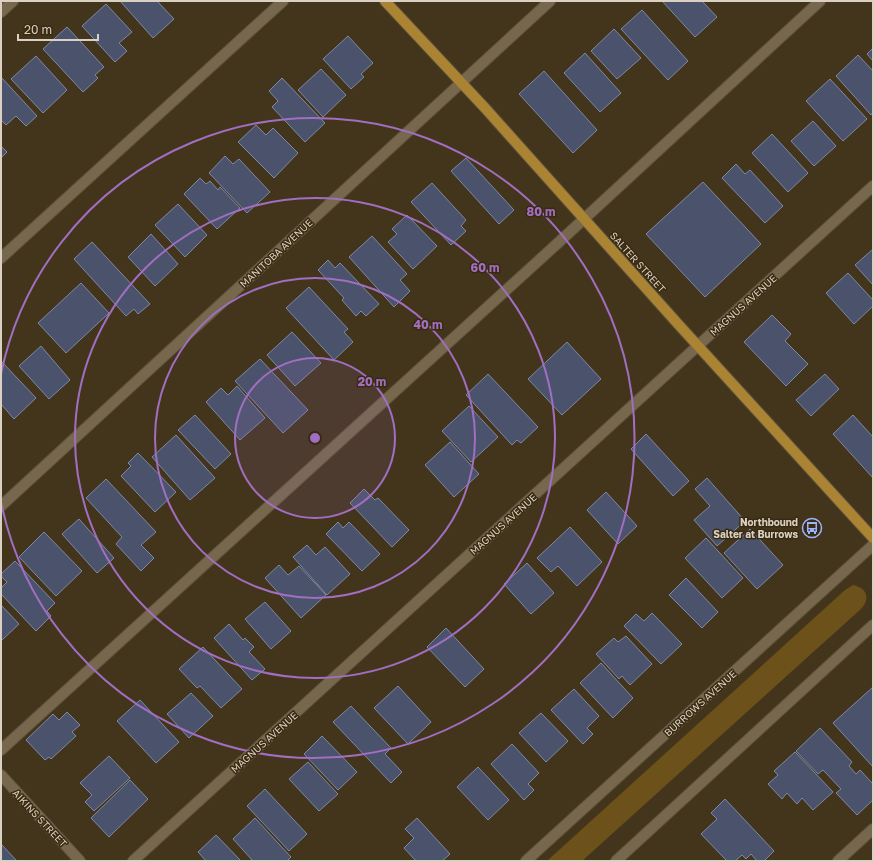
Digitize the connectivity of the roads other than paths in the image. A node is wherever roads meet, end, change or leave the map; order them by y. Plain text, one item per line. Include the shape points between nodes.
1 (13, 1) edge
2 (283, 1) edge
3 (385, 1) edge
4 (550, 1) edge
5 (820, 1) edge
6 (1, 12) edge
7 (462, 82) junction
8 (873, 186) edge
9 (583, 219) junction
10 (1, 258) edge
11 (698, 346) junction
12 (1, 506) edge
13 (873, 538) edge
14 (873, 545) edge
15 (873, 626) edge
16 (1, 750) edge
17 (1, 775) edge
18 (873, 829) edge
19 (80, 861) edge
20 (133, 861) edge
21 (526, 861) edge
22 (616, 861) edge
23 (838, 861) edge

1 - 6 street
2 - 10 street
3 - 7 main road, SALTER STREET
4 - 7 street, MANITOBA AVENUE
5 - 9 street
7 - 9 main road, SALTER STREET
7 - 12 street, MANITOBA AVENUE
8 - 11 street, MAGNUS AVENUE
9 - 11 main road, SALTER STREET
9 - 16 street
11 - 13 main road, SALTER STREET
11 - 20 street, MAGNUS AVENUE
14 - 21 street, BURROWS AVENUE
15 - 22 street
17 - 19 street, AIKINS STREET
18 - 23 street

